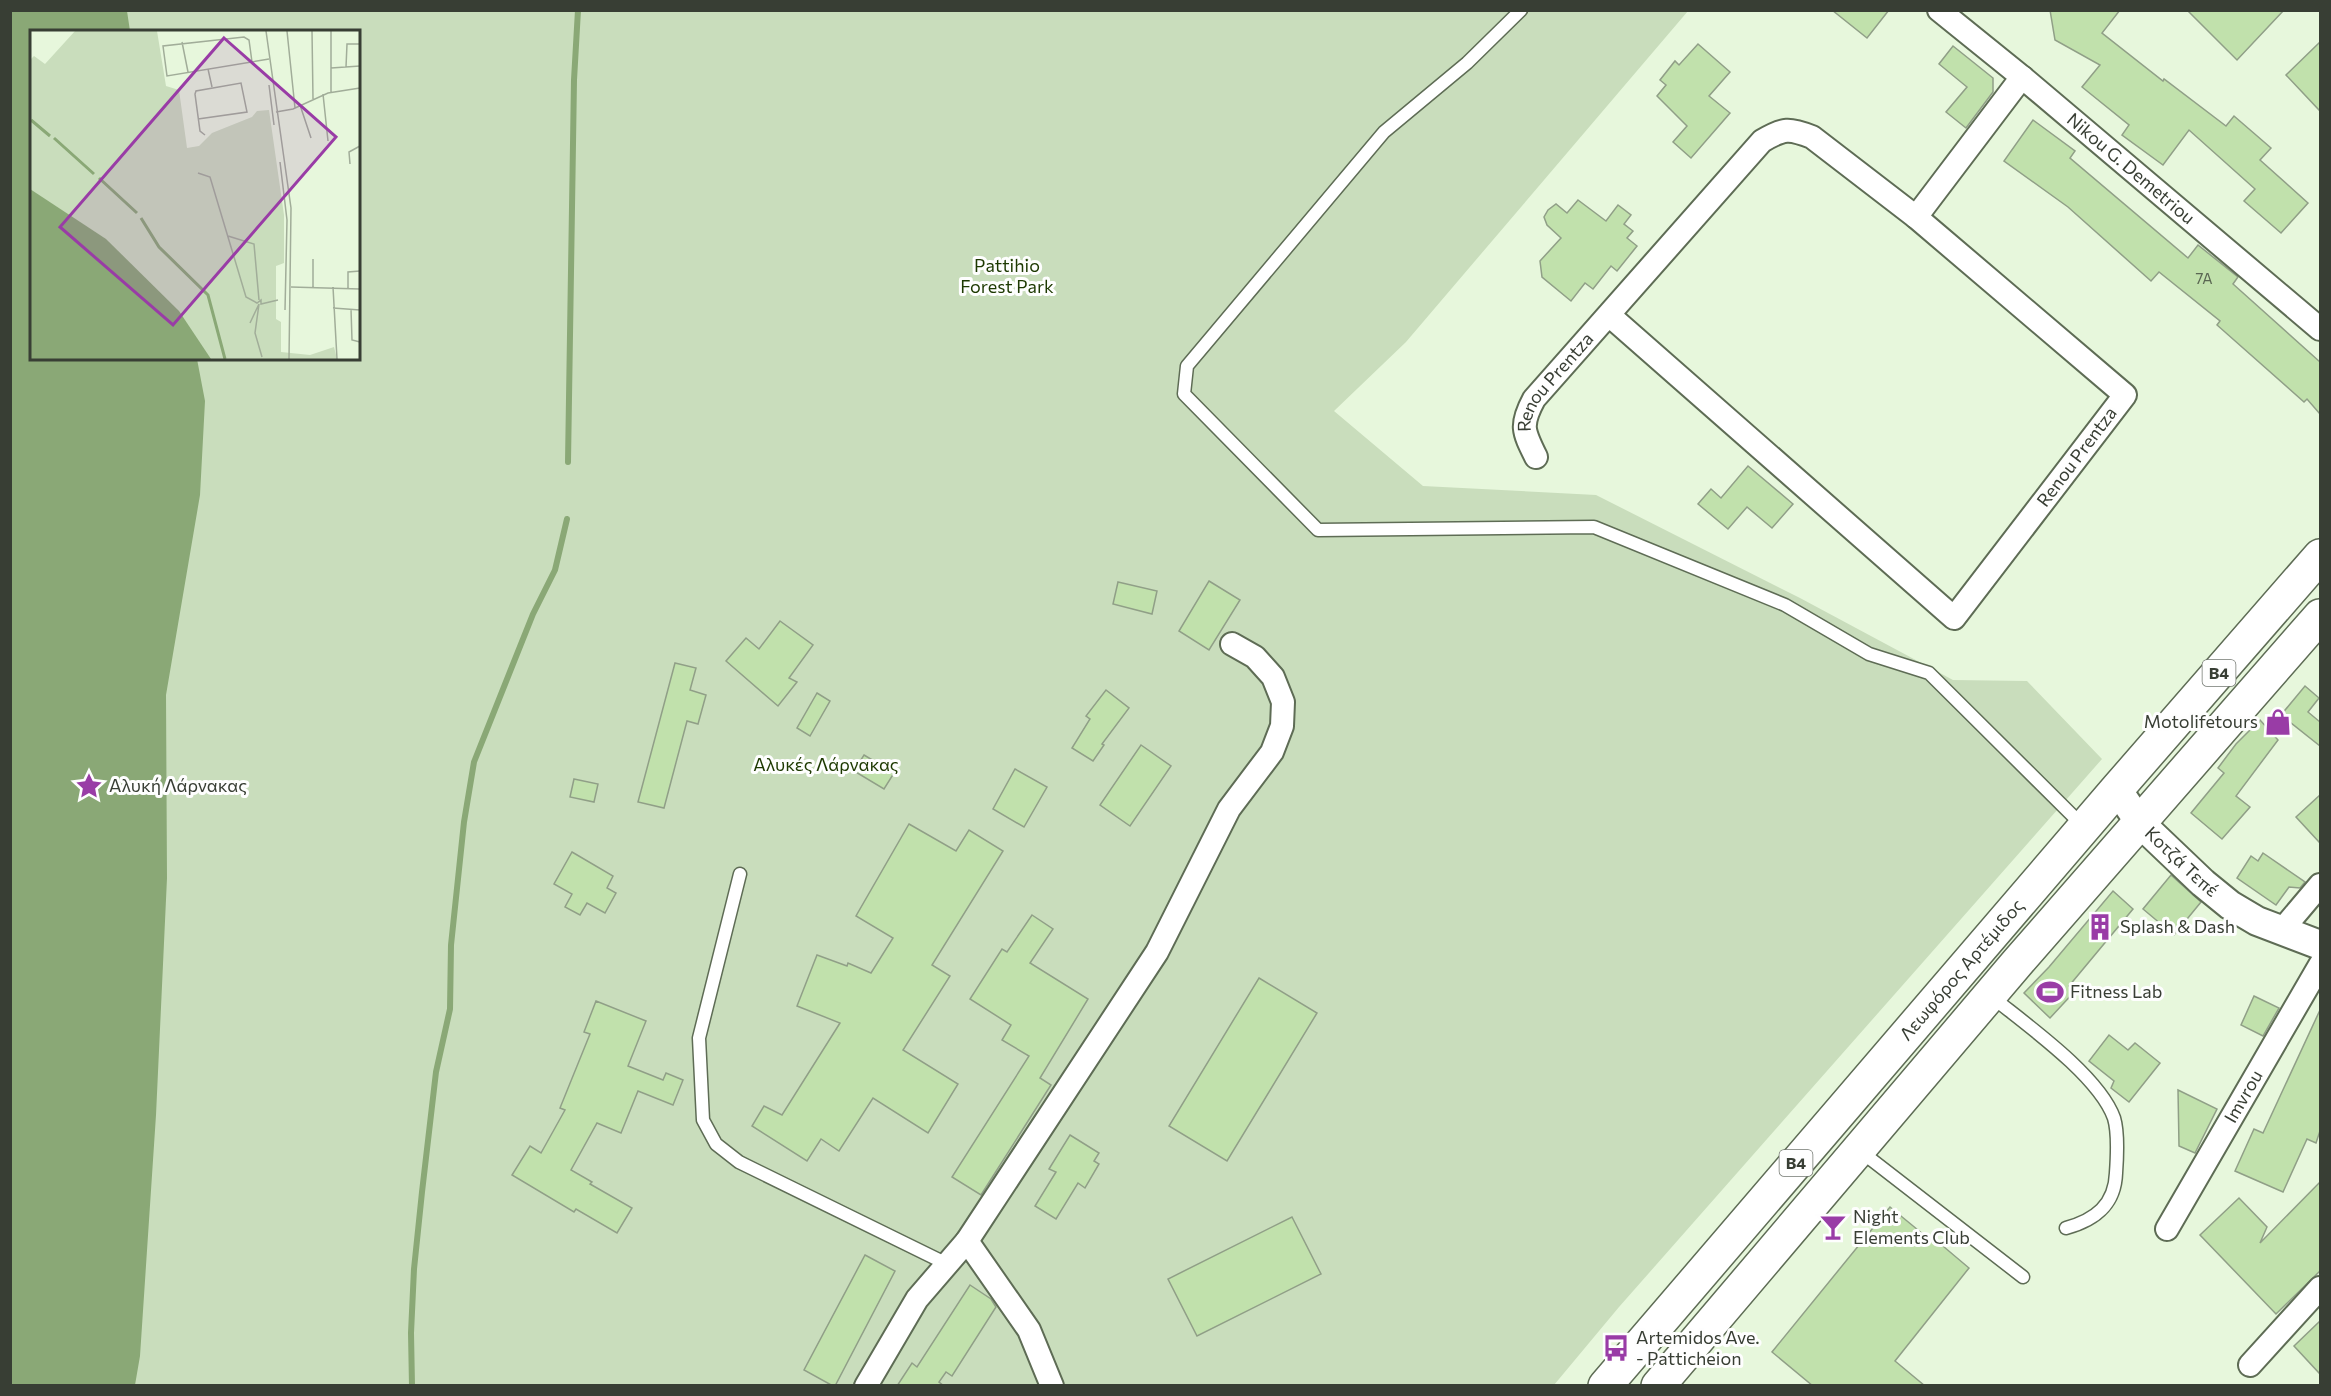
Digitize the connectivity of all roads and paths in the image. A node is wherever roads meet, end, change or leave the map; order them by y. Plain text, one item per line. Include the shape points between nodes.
1 (1521, 10) edge
2 (1939, 10) edge
3 (2022, 77) junction
4 (1916, 217) junction
5 (1609, 315) junction
6 (2320, 329) edge
7 (1536, 457) dead end
8 (2320, 556) edge
9 (2320, 615) edge
10 (1232, 644) dead end
11 (2117, 789) junction
12 (2140, 824) junction
13 (2084, 828) junction
14 (740, 874) dead end
15 (2320, 885) edge
16 (2282, 930) junction
17 (2320, 945) edge
18 (2320, 965) edge
19 (1990, 995) junction
20 (1858, 1150) junction
21 (2066, 1228) dead end
22 (2167, 1229) dead end
23 (966, 1241) junction
24 (947, 1264) junction
25 (2023, 1276) dead end
26 (2320, 1288) edge
27 (2250, 1365) dead end
28 (866, 1386) edge
29 (1052, 1386) edge
30 (1605, 1386) edge
31 (1658, 1386) edge

1 - 13 lane via 1467,63 1384,132 1187,366 1185,394 1318,530 1594,527 1785,605 1869,654 1929,673
2 - 3 street, Nikou G. Demetriou
3 - 4 street
3 - 6 street, Nikou G. Demetriou
4 - 5 street, Renou Prentza via 1812,137 1792,130 1777,132 1762,141
4 - 5 street, Renou Prentza via 2125,395 1954,618
5 - 7 street, Renou Prentza via 1534,399 1524,416 1525,435
8 - 11 main road, Λεωφόρος Αρτέμιδος / B4
9 - 12 main road, Λεωφόρος Αρτέμιδος / B4
10 - 23 street via 1255,657 1274,677 1283,702 1282,726 1272,752 1229,809 1157,952
11 - 12 street, Κοτζά Τεπέ
11 - 13 main road, Λεωφόρος Αρτέμιδος / B4
12 - 16 street, Κοτζά Τεπέ via 2230,905
12 - 19 main road, Λεωφόρος Αρτέμιδος / B4
13 - 30 main road, Λεωφόρος Αρτέμιδος / B4
14 - 24 lane via 699,1038 703,1120 707,1128 716,1144 739,1162
15 - 16 street
16 - 17 street, Κοτζά Τεπέ
18 - 22 street, Imvrou
19 - 20 main road, Λεωφόρος Αρτέμιδος / B4
19 - 21 lane via 2092,1082 2114,1119 2115,1190 2103,1209
20 - 25 lane
20 - 31 main road, Λεωφόρος Αρτέμιδος / B4
23 - 24 street
23 - 29 street via 1029,1330
24 - 28 street via 918,1299
26 - 27 street

